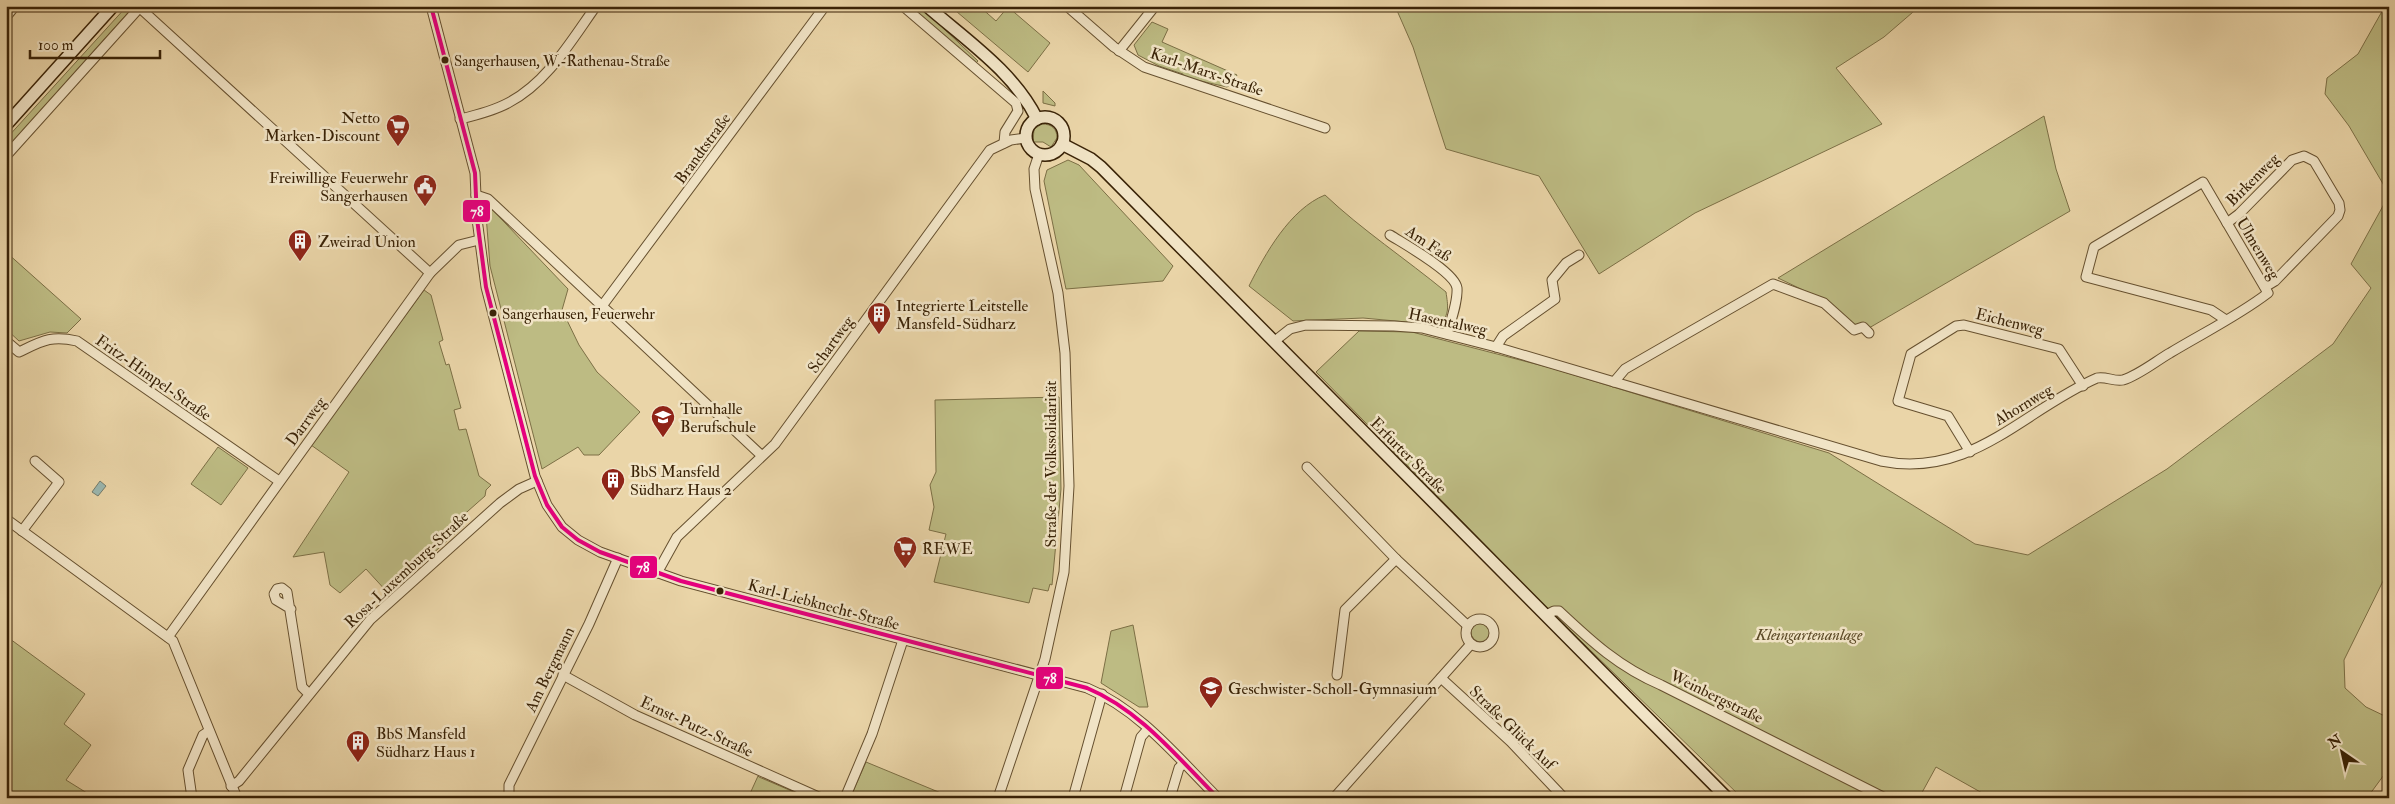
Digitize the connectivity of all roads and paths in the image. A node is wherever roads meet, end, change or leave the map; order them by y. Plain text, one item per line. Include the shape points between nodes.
1 (15, 6) edge
2 (113, 6) edge
3 (431, 6) edge
4 (596, 6) edge
5 (825, 6) edge
6 (903, 6) edge
7 (927, 6) edge
8 (1067, 6) edge
9 (1155, 6) edge
10 (140, 7) edge
11 (6, 17) edge
12 (1119, 51) junction
13 (460, 119) junction
14 (1037, 119) junction
15 (6, 125) edge
16 (1325, 128) dead end
17 (1026, 138) junction
18 (1004, 142) junction
19 (1062, 144) junction
20 (1039, 154) junction
21 (6, 156) edge
22 (476, 195) junction
23 (2227, 223) junction
24 (1390, 235) dead end
25 (479, 240) junction
26 (1579, 255) dead end
27 (430, 273) junction
28 (2265, 287) junction
29 (602, 306) junction
30 (2226, 320) junction
31 (1869, 333) dead end
32 (1447, 334) junction
33 (1276, 340) junction
34 (6, 341) edge
35 (1496, 347) junction
36 (1614, 382) junction
37 (2083, 386) junction
38 (1823, 444) joint
39 (1970, 452) junction
40 (761, 455) junction
41 (35, 461) dead end
42 (1307, 468) dead end
43 (279, 481) junction
44 (537, 481) junction
45 (6, 519) edge
46 (22, 531) junction
47 (618, 558) junction
48 (1396, 559) junction
49 (657, 573) junction
50 (290, 608) dead end
51 (1546, 615) junction
52 (1468, 626) junction
53 (168, 637) junction
54 (903, 640) junction
55 (1471, 644) junction
56 (1040, 674) junction
57 (563, 675) junction
58 (1337, 675) dead end
59 (1441, 678) junction
60 (309, 694) junction
61 (1102, 694) junction
62 (1148, 729) junction
63 (209, 731) junction
64 (1183, 764) junction
65 (231, 786) junction
66 (508, 795) edge
67 (192, 798) edge
68 (237, 798) edge
69 (821, 798) edge
70 (845, 798) edge
71 (998, 798) edge
72 (1073, 798) edge
73 (1124, 798) edge
74 (1170, 798) edge
75 (1218, 798) edge
76 (1334, 798) edge
77 (1564, 798) edge
78 (1727, 798) edge
79 (1885, 798) edge

1 - 11 street
2 - 15 main road
3 - 13 street, Karl-Liebknecht-Straße
4 - 13 street via 534,86 502,106
5 - 29 street, Brandtstraße
6 - 18 street via 1016,103 1018,112 1005,132
7 - 14 main road via 1013,82
8 - 12 street, Karl-Marx-Straße
9 - 12 street
10 - 21 street
10 - 27 street
12 - 16 street, Karl-Marx-Straße via 1144,66
13 - 22 street, Karl-Liebknecht-Straße via 475,173
14 - 17 main road via 1029,125
14 - 19 main road via 1050,118 1058,123 1063,133
17 - 18 street, Schartweg
17 - 20 main road via 1030,148
18 - 40 street, Schartweg via 990,150 778,440
19 - 20 main road via 1052,154
19 - 33 main road, Erfurter Straße via 1096,162
20 - 56 street, Straße der Volkssolidarität via 1034,169 1034,189 1058,293 1065,353 1069,486 1064,572
22 - 25 street, Karl-Liebknecht-Straße
22 - 29 street via 486,198
23 - 28 street, Ulmenweg
23 - 28 street, Birkenweg via 2292,160 2304,156 2314,161 2339,203 2338,216
23 - 30 street, Ulmenweg via 2203,182 2094,247 2086,276 2210,310
24 - 32 street, Am Faß via 1456,283 1457,294
25 - 27 street, Darrweg via 453,249
25 - 44 street, Karl-Liebknecht-Straße via 486,287
26 - 35 street via 1566,263 1552,280 1555,299 1502,336
27 - 43 street, Darrweg
28 - 30 street, Ulmenweg via 2268,293
29 - 40 street
30 - 37 street, Ahornweg via 2128,378 2101,377
31 - 36 street via 1863,327 1854,330 1849,327 1824,303 1773,284 1625,369
32 - 33 street, Hasentalweg via 1394,326 1314,325 1290,329
32 - 35 street, Hasentalweg
33 - 51 main road, Erfurter Straße via 1341,410
34 - 43 street, Fritz-Himpel-Straße via 19,352 58,337 77,341
35 - 36 street, Hasentalweg
36 - 38 street, Hasentalweg
37 - 39 street, Ahornweg
37 - 39 street, Eichenweg via 2060,349 1964,324 1956,326 1916,350 1908,360 1898,402 1948,416
38 - 39 street, Ahornweg via 1905,465 1944,462
40 - 49 street, Schartweg via 677,537
41 - 46 street via 59,482
42 - 48 street
43 - 53 street, Darrweg
44 - 47 street, Karl-Liebknecht-Straße via 551,512 567,531 589,547
44 - 60 street, Rosa-Luxemburg-Straße via 500,502 384,606
45 - 46 street
46 - 53 street
47 - 49 street, Karl-Liebknecht-Straße
47 - 57 street, Am Bergmann
48 - 52 street
48 - 58 street via 1345,610
49 - 54 street, Karl-Liebknecht-Straße
50 - 60 street via 302,686
51 - 78 main road, Erfurter Straße
51 - 79 street, Weinbergstraße via 1559,612 1631,672
52 - 55 street via 1466,635
52 - 55 street via 1473,621 1484,619 1494,629 1488,645 1478,648
53 - 63 street via 173,641
54 - 56 street, Karl-Liebknecht-Straße
54 - 70 street via 875,726
55 - 59 street
56 - 61 street, Karl-Liebknecht-Straße
56 - 71 street, Straße der Volkssolidarität
57 - 66 street, Am Bergmann via 509,785
57 - 69 street, Ernst-Putz-Straße via 643,718
59 - 76 street
59 - 77 street, Straße Glück Auf via 1511,742
60 - 65 street, Rosa-Luxemburg-Straße
61 - 62 street, Karl-Liebknecht-Straße
61 - 72 street
62 - 64 street, Karl-Liebknecht-Straße
62 - 73 street via 1141,737
63 - 65 street
63 - 67 street via 202,736 188,770
64 - 74 street
64 - 75 street, Karl-Liebknecht-Straße
65 - 68 street

